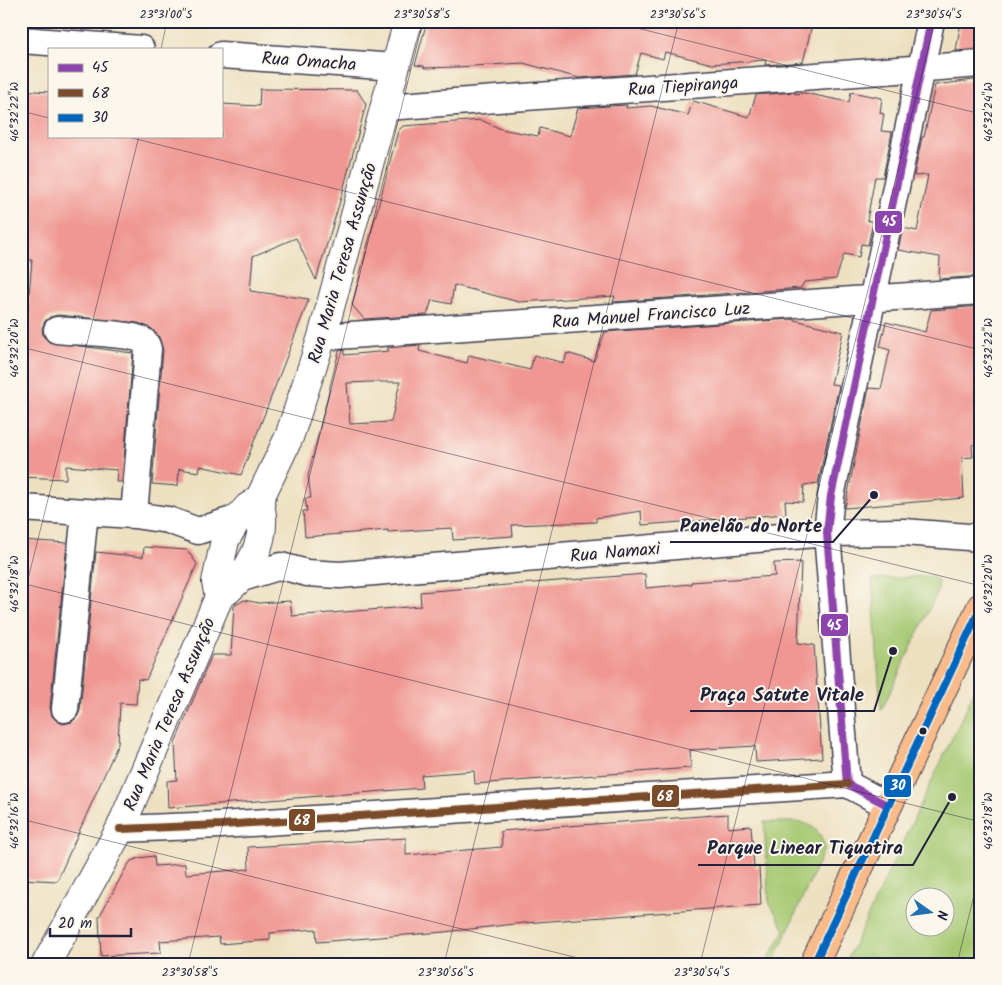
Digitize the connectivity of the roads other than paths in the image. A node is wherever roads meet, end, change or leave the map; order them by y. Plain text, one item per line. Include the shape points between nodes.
1 (408, 21) edge
2 (932, 21) edge
3 (21, 40) edge
4 (128, 48) edge
5 (222, 54) edge
6 (981, 64) edge
7 (396, 67) junction
8 (922, 70) junction
9 (386, 107) junction
10 (981, 291) edge
11 (874, 299) junction
12 (56, 330) dead end
13 (322, 337) junction
14 (21, 508) edge
15 (85, 512) junction
16 (253, 514) junction
17 (134, 515) junction
18 (198, 531) junction
19 (827, 533) junction
20 (981, 538) edge
21 (281, 566) junction
22 (230, 572) junction
23 (981, 608) edge
24 (64, 709) dead end
25 (847, 784) junction
26 (887, 805) junction
27 (120, 829) junction
28 (46, 964) edge
29 (814, 964) edge

1 - 7 street, Rua Maria Teresa Assunção
2 - 8 street
3 - 4 street
5 - 7 street, Rua Omacha
6 - 8 street, Rua Tiepiranga
7 - 9 street, Rua Maria Teresa Assunção
8 - 9 street, Rua Tiepiranga
8 - 11 street
9 - 13 street, Rua Maria Teresa Assunção
10 - 11 street, Rua Manuel Francisco Luz
11 - 13 street, Rua Manuel Francisco Luz
11 - 19 street via 831,496
12 - 17 street via 128,337 144,340 147,344
13 - 16 street, Rua Maria Teresa Assunção via 289,437
14 - 15 street
15 - 17 street
15 - 24 street
16 - 18 street
16 - 21 street
16 - 22 street, Rua Maria Teresa Assunção via 226,540
17 - 18 street via 168,520
18 - 22 street
19 - 20 street, Rua Namaxi via 904,532
19 - 21 street, Rua Namaxi via 340,576 306,573
19 - 25 street
21 - 22 street
22 - 27 street, Rua Maria Teresa Assunção via 216,582 219,597
23 - 26 main road
25 - 26 street
25 - 27 street
26 - 29 main road
27 - 28 street, Rua Maria Teresa Assunção

